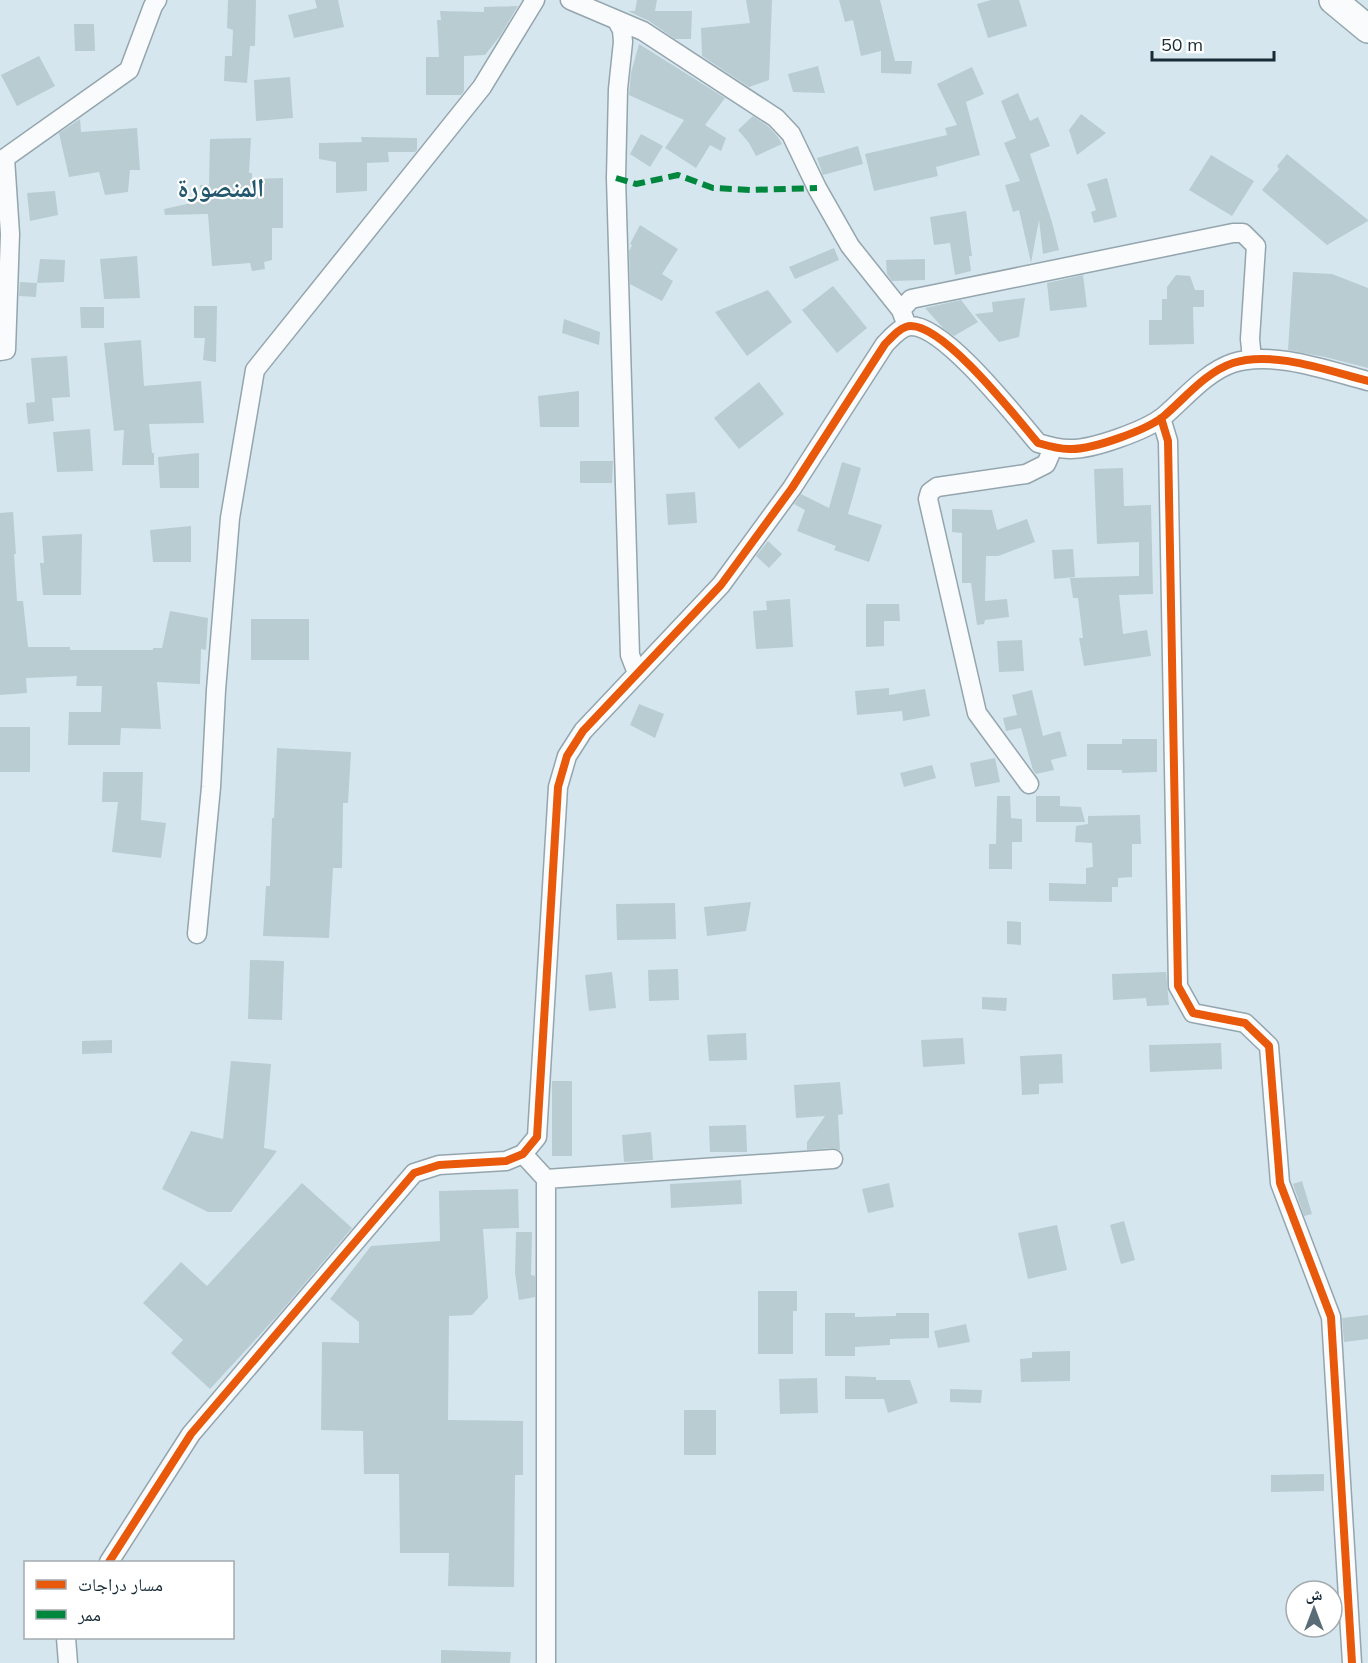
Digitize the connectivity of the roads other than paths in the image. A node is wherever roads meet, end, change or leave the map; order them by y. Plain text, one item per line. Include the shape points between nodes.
1 (158, 0) edge
2 (535, 0) edge
3 (570, 0) edge
4 (1333, 0) edge
5 (617, 21) junction
6 (1368, 29) edge
7 (3, 159) edge
8 (904, 318) junction
9 (0, 351) edge
10 (1252, 359) junction
11 (1368, 381) edge
12 (1161, 418) junction
13 (1053, 448) junction
14 (637, 673) junction
15 (1029, 784) dead end
16 (197, 934) dead end
17 (523, 1154) junction
18 (833, 1159) dead end
19 (546, 1179) junction
20 (110, 1561) edge
21 (66, 1639) edge
22 (68, 1663) edge
23 (546, 1663) edge
24 (1352, 1663) edge

1 - 7 street via 129,70
2 - 16 street via 482,87 255,370 230,518
3 - 5 street
4 - 6 main road
5 - 8 street via 643,31 776,118 791,134 850,246
5 - 14 street via 623,42 615,178 618,280 630,655
7 - 9 street via 10,234 6,350
8 - 10 street via 911,299 1243,233 1256,246
8 - 13 street via 942,341 975,370 1038,443
8 - 14 street via 792,488 721,585
10 - 11 street via 1295,363
10 - 12 street via 1215,371
12 - 13 street via 1143,429 1099,444 1072,450
12 - 24 street via 1168,441 1178,986 1193,1013 1245,1023 1269,1046 1280,1183 1330,1317
13 - 15 street via 1046,464 1026,474 937,487 928,499 976,713
14 - 17 street via 583,731 567,756 558,787 537,1137
17 - 19 street
17 - 20 street via 506,1161 440,1165 414,1173 191,1434
18 - 19 street
19 - 23 street
21 - 22 street

